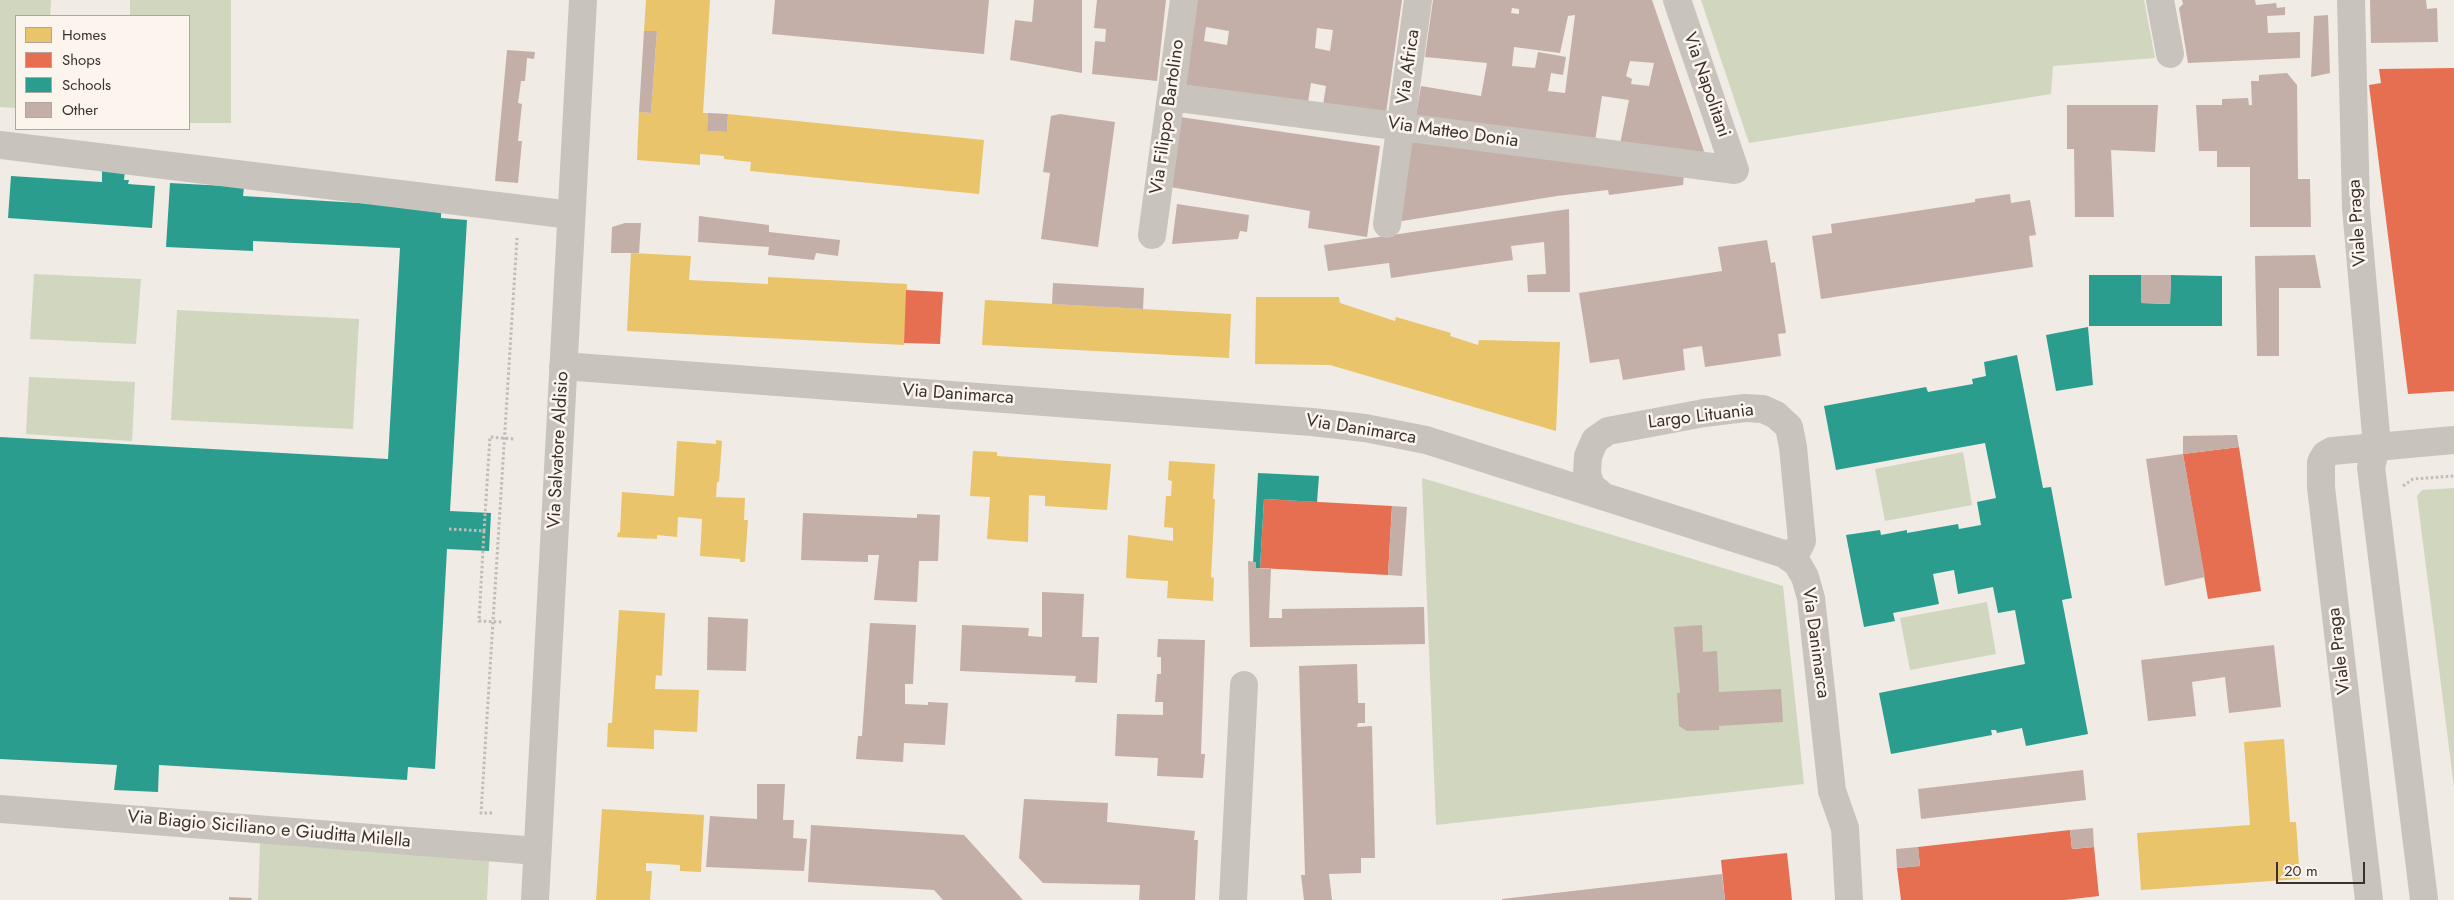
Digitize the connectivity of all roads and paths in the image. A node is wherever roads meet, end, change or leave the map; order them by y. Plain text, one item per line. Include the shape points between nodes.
1 (583, 0) edge
2 (1184, 0) edge
3 (1418, 0) edge
4 (1677, 0) edge
5 (2160, 0) edge
6 (2351, 0) edge
7 (2170, 54) dead end
8 (1171, 97) junction
9 (1400, 126) junction
10 (0, 145) edge
11 (1735, 170) joint
12 (519, 208) junction
13 (571, 215) junction
14 (1387, 224) dead end
15 (1152, 235) dead end
16 (563, 366) junction
17 (504, 438) junction
18 (514, 439) dead end
19 (2454, 440) edge
20 (2377, 446) junction
21 (1603, 496) junction
22 (449, 529) dead end
23 (484, 531) junction
24 (1784, 554) junction
25 (492, 622) junction
26 (503, 622) dead end
27 (1244, 685) dead end
28 (0, 809) edge
29 (492, 813) dead end
30 (537, 851) junction
31 (535, 900) edge
32 (1233, 900) edge
33 (1849, 900) edge
34 (2369, 900) edge
35 (2424, 900) edge

1 - 13 street, Via Salvatore Aldisio
2 - 8 street, Via Filippo Bartolino
3 - 9 street, Via Africa
4 - 11 street, Via Napolitani
5 - 7 street
6 - 20 street, Viale Praga via 2356,208
8 - 9 street, Via Matteo Donia
8 - 15 street, Via Filippo Bartolino
9 - 11 street, Via Matteo Donia
9 - 14 street, Via Africa
10 - 12 street
12 - 13 street
12 - 17 path
13 - 16 street, Via Salvatore Aldisio
16 - 21 street, Via Danimarca via 1347,426 1426,440
16 - 30 street, Via Salvatore Aldisio
17 - 18 path
17 - 23 path via 490,437
17 - 25 path
19 - 20 street
20 - 34 street, Viale Praga via 2332,451 2325,455 2320,472
20 - 35 street, Viale Praga via 2371,467
21 - 24 street, Via Danimarca
21 - 24 street, Largo Lituania via 1591,486 1587,474 1588,456 1595,440 1608,431 1704,413 1763,409 1789,426 1793,447 1802,541 1793,553
22 - 23 path
23 - 25 path via 479,621
24 - 33 street, Via Danimarca via 1797,563 1811,598 1832,791 1845,828
25 - 26 path
25 - 29 path via 481,813
27 - 32 street
28 - 30 street, Via Biagio Siciliano e Giuditta Milella
30 - 31 street, Via Salvatore Aldisio

